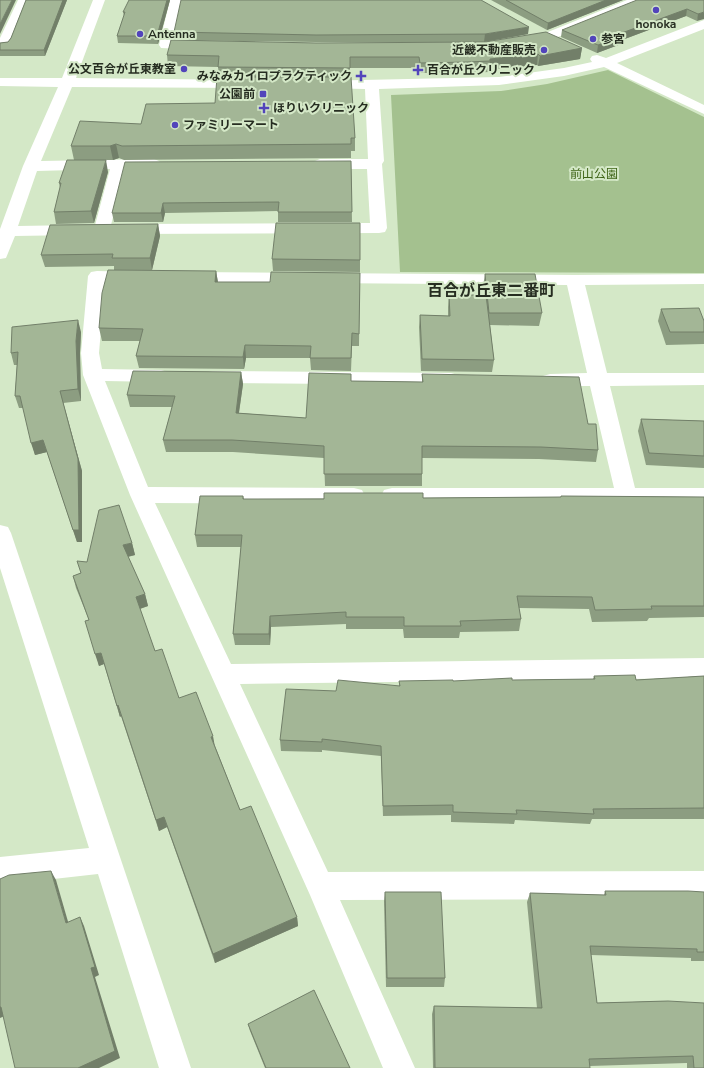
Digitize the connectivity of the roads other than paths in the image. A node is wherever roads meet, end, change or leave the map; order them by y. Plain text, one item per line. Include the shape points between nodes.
1 (24, 0) edge
2 (99, 0) edge
3 (176, 0) edge
4 (638, 0) edge
5 (704, 24) edge
6 (526, 26) edge
7 (546, 37) junction
8 (508, 43) edge
9 (0, 44) edge
10 (566, 45) edge
11 (213, 46) edge
12 (586, 54) dead end
13 (605, 63) junction
14 (0, 82) edge
15 (67, 83) junction
16 (260, 84) edge
17 (308, 84) edge
18 (372, 85) junction
19 (704, 110) edge
20 (119, 164) junction
21 (167, 164) edge
22 (303, 164) edge
23 (374, 164) junction
24 (31, 166) junction
25 (102, 229) junction
26 (7, 231) junction
27 (0, 254) edge
28 (704, 279) edge
29 (575, 280) junction
30 (93, 375) junction
31 (704, 379) edge
32 (472, 380) edge
33 (535, 380) edge
34 (598, 381) junction
35 (141, 495) junction
36 (626, 496) junction
37 (704, 496) edge
38 (0, 532) edge
39 (704, 668) edge
40 (222, 674) junction
41 (107, 860) junction
42 (0, 871) edge
43 (704, 885) edge
44 (320, 886) junction
45 (175, 1068) edge
46 (399, 1068) edge

1 - 9 street via 4,44
2 - 15 street
3 - 11 street via 165,47
4 - 7 street
5 - 13 street
6 - 7 street
7 - 8 street
7 - 10 street
12 - 13 street
13 - 18 street via 564,72 499,81
13 - 19 street
14 - 15 street
15 - 16 street via 151,80
15 - 24 street
17 - 18 street
18 - 23 street via 376,161
20 - 21 street
20 - 24 street
20 - 25 street
22 - 23 street
23 - 25 street via 379,228
24 - 26 street
25 - 26 street
26 - 27 street
28 - 29 street
29 - 30 street via 97,276 90,353
29 - 34 street
30 - 32 street
30 - 35 street
31 - 34 street
33 - 34 street
34 - 36 street
35 - 36 street
35 - 40 street
36 - 37 street
38 - 41 street
39 - 40 street
40 - 44 street
41 - 42 street
41 - 45 street
43 - 44 street
44 - 46 street

